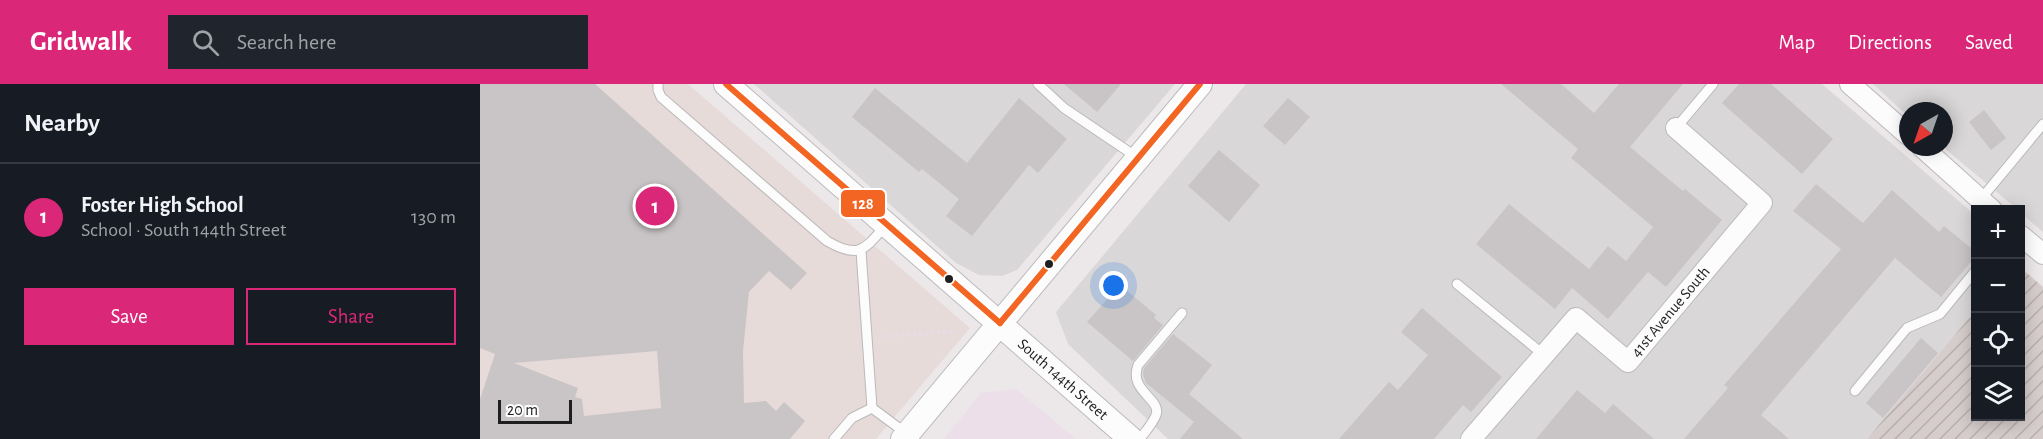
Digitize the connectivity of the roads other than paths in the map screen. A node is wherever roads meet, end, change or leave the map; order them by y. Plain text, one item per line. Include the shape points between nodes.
1 (658, 84) edge
2 (726, 84) edge
3 (1038, 84) edge
4 (1200, 84) edge
5 (1713, 84) edge
6 (1850, 84) edge
7 (2043, 124) edge
8 (1899, 127) edge
9 (1676, 128) joint
10 (1932, 156) edge
11 (1138, 158) junction
12 (1987, 205) edge
13 (886, 224) junction
14 (2025, 239) edge
15 (861, 250) junction
16 (2043, 254) edge
17 (1971, 276) edge
18 (1457, 284) dead end
19 (1182, 314) dead end
20 (1000, 323) junction
21 (1544, 355) junction
22 (1856, 392) dead end
23 (872, 408) junction
24 (905, 437) edge
25 (834, 439) edge
26 (1131, 439) edge
27 (1140, 439) edge
28 (1471, 439) edge

1 - 15 lane via 661,97 827,241 840,249
2 - 13 street, South 144th Street
3 - 11 lane via 1064,108
4 - 11 street
5 - 9 lane
6 - 8 street
7 - 12 lane
9 - 21 street, 41st Avenue South via 1762,202 1628,362 1576,318
10 - 12 street
11 - 20 street
13 - 15 lane
13 - 20 street, South 144th Street
14 - 16 street
15 - 23 lane
17 - 22 lane via 1940,314 1907,328
18 - 21 lane
19 - 27 lane via 1135,373 1137,383 1157,411
20 - 24 street
20 - 26 street, South 144th Street
21 - 28 street, 41st Avenue South
23 - 24 lane
23 - 25 lane via 852,418

